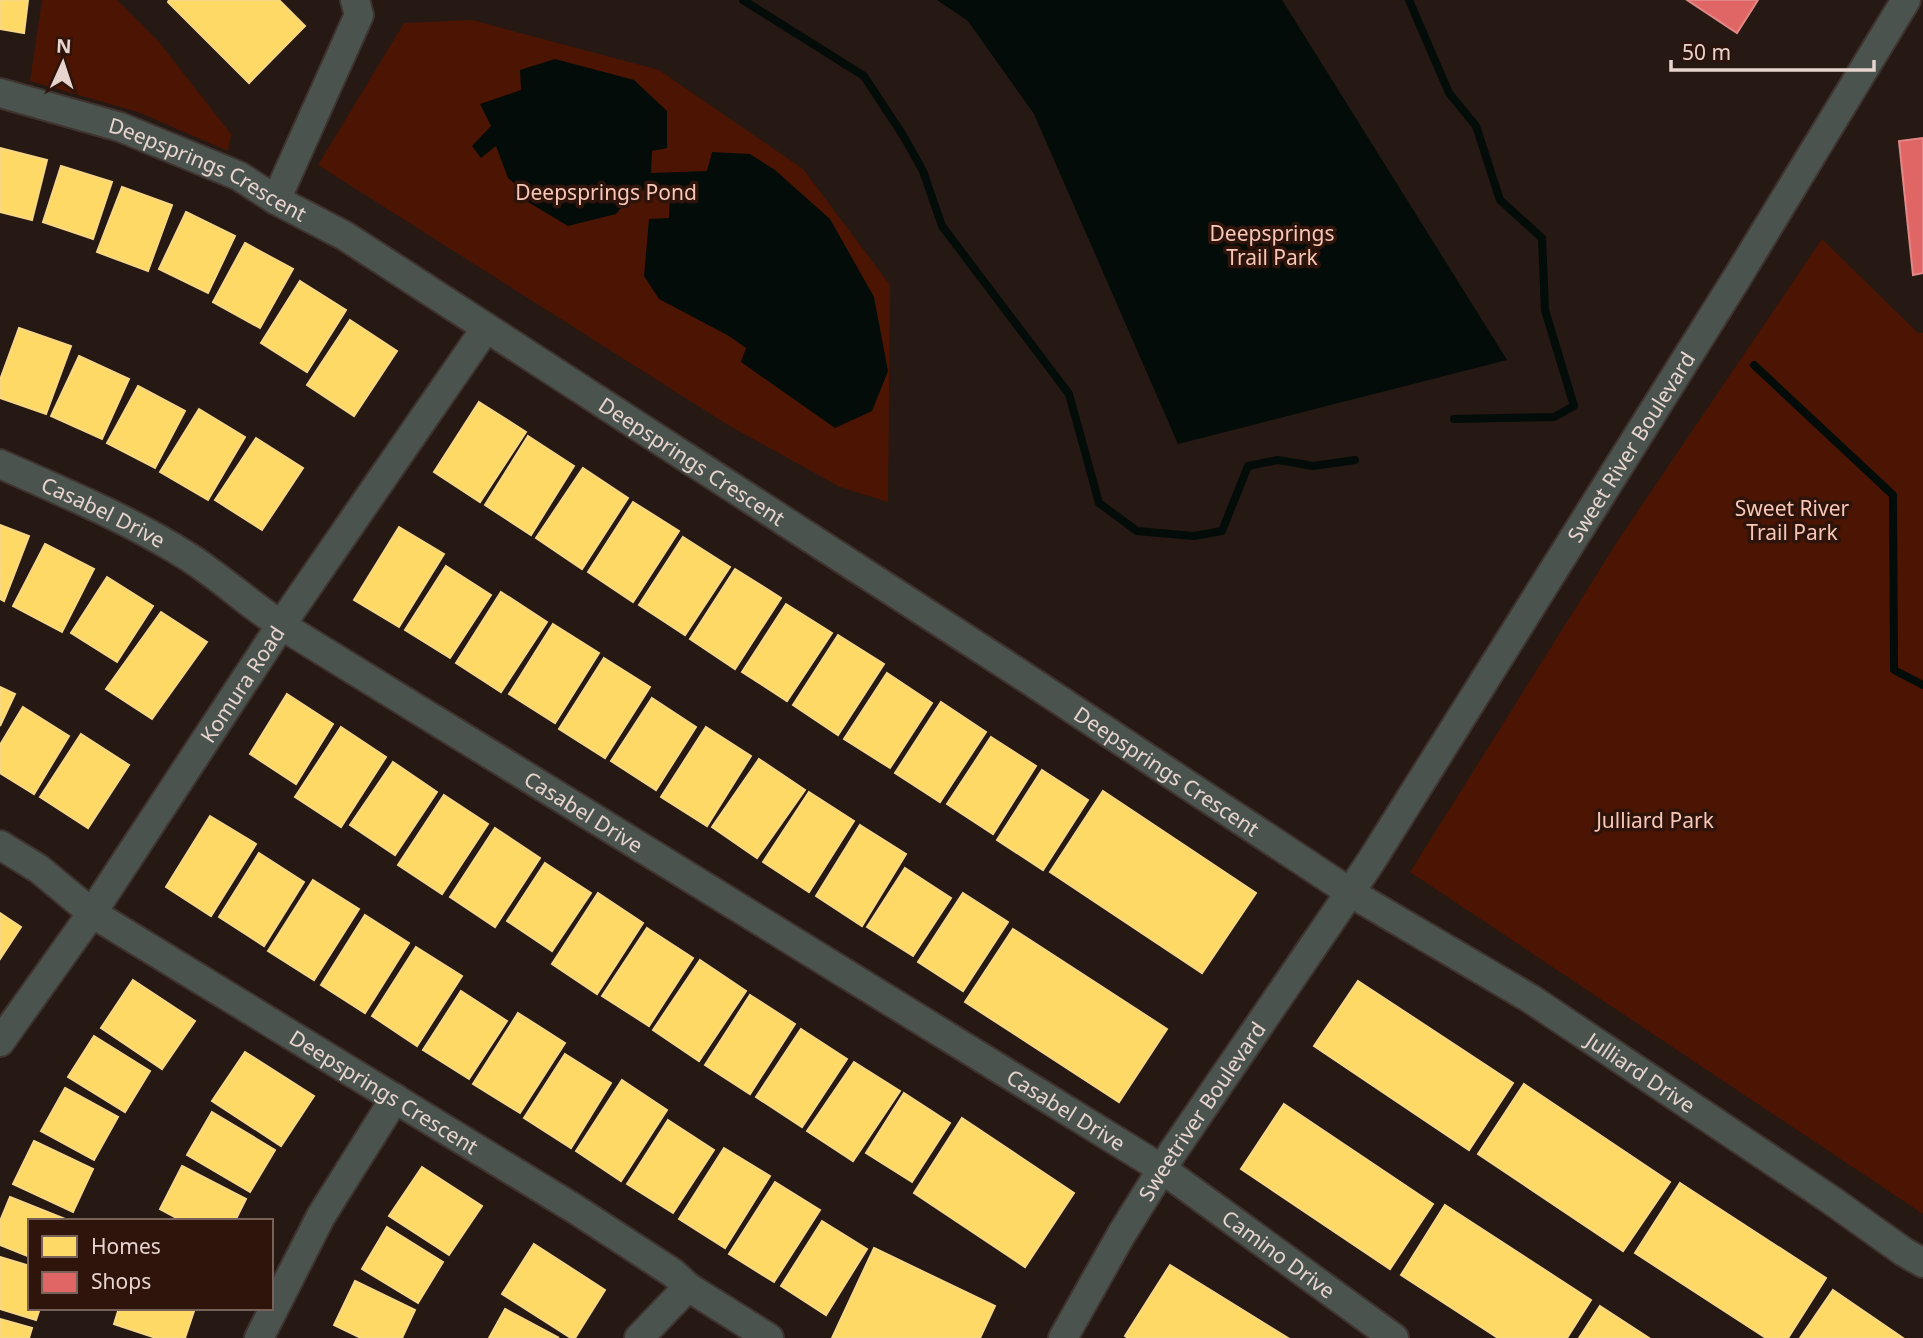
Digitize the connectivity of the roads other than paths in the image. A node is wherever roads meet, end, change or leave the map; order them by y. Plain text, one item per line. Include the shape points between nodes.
1 (355, 0) edge
2 (1906, 0) edge
3 (0, 93) edge
4 (276, 200) junction
5 (486, 328) junction
6 (0, 464) edge
7 (281, 625) junction
8 (0, 845) edge
9 (1351, 893) junction
10 (92, 913) junction
11 (0, 1042) edge
12 (395, 1098) junction
13 (1162, 1169) junction
14 (1923, 1263) edge
15 (688, 1287) junction
16 (259, 1338) edge
17 (639, 1338) edge
18 (769, 1338) edge
19 (1063, 1338) edge
20 (1394, 1338) edge

1 - 4 street via 359,15
2 - 9 street, Sweet River Boulevard
3 - 4 street, Deepsprings Crescent via 120,127 239,176
4 - 5 street, Deepsprings Crescent via 345,236
5 - 7 street, Komura Road
5 - 9 street, Deepsprings Crescent
6 - 7 street, Casabel Drive via 93,505 187,556
7 - 10 street, Komura Road
7 - 13 street, Casabel Drive
8 - 10 street, Deepsprings Crescent via 39,869
9 - 13 street, Sweetriver Boulevard
9 - 14 street, Julliard Drive via 1531,999
10 - 11 street, Komura Road
10 - 12 street, Deepsprings Crescent
12 - 15 street, Deepsprings Crescent via 575,1209
12 - 16 street via 321,1216
13 - 19 street, Sweetriver Boulevard
13 - 20 street, Camino Drive
15 - 17 street
15 - 18 street, Deepsprings Crescent

